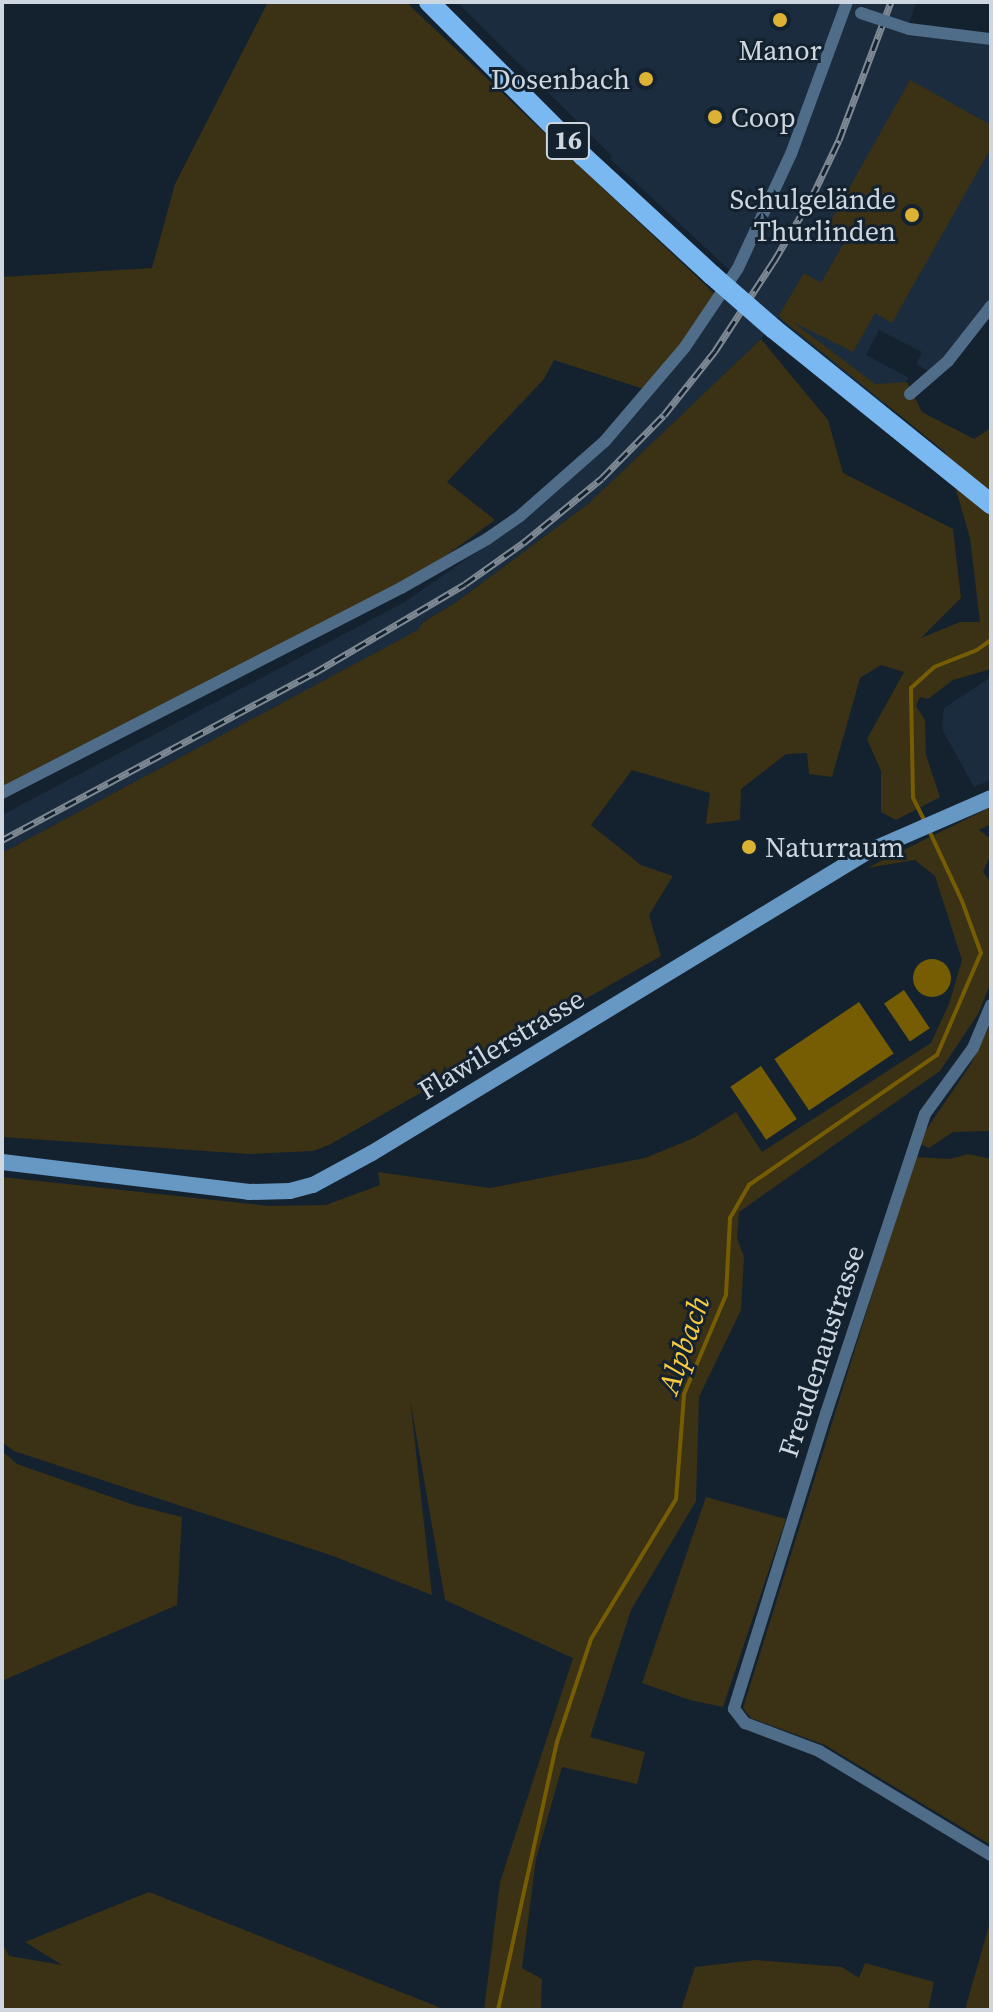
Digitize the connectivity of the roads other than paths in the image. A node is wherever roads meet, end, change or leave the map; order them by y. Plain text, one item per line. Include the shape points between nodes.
1 (429, 2) edge
2 (846, 5) edge
3 (991, 39) edge
4 (991, 306) edge
5 (910, 394) dead end
6 (991, 504) edge
7 (2, 793) edge
8 (991, 798) edge
9 (991, 1005) edge
10 (2, 1162) edge
11 (991, 1855) edge

1 - 6 main road, 16, bridge via 712,275
2 - 3 street, bridge via 909,29
2 - 7 street via 791,154 738,268 685,347 605,441 520,516 474,546
4 - 5 street via 948,361
8 - 10 main road, Flawilerstrasse via 867,852 313,1185 249,1192
9 - 11 street, Freudenaustrasse via 973,1048 925,1114 734,1709 745,1723 819,1751

